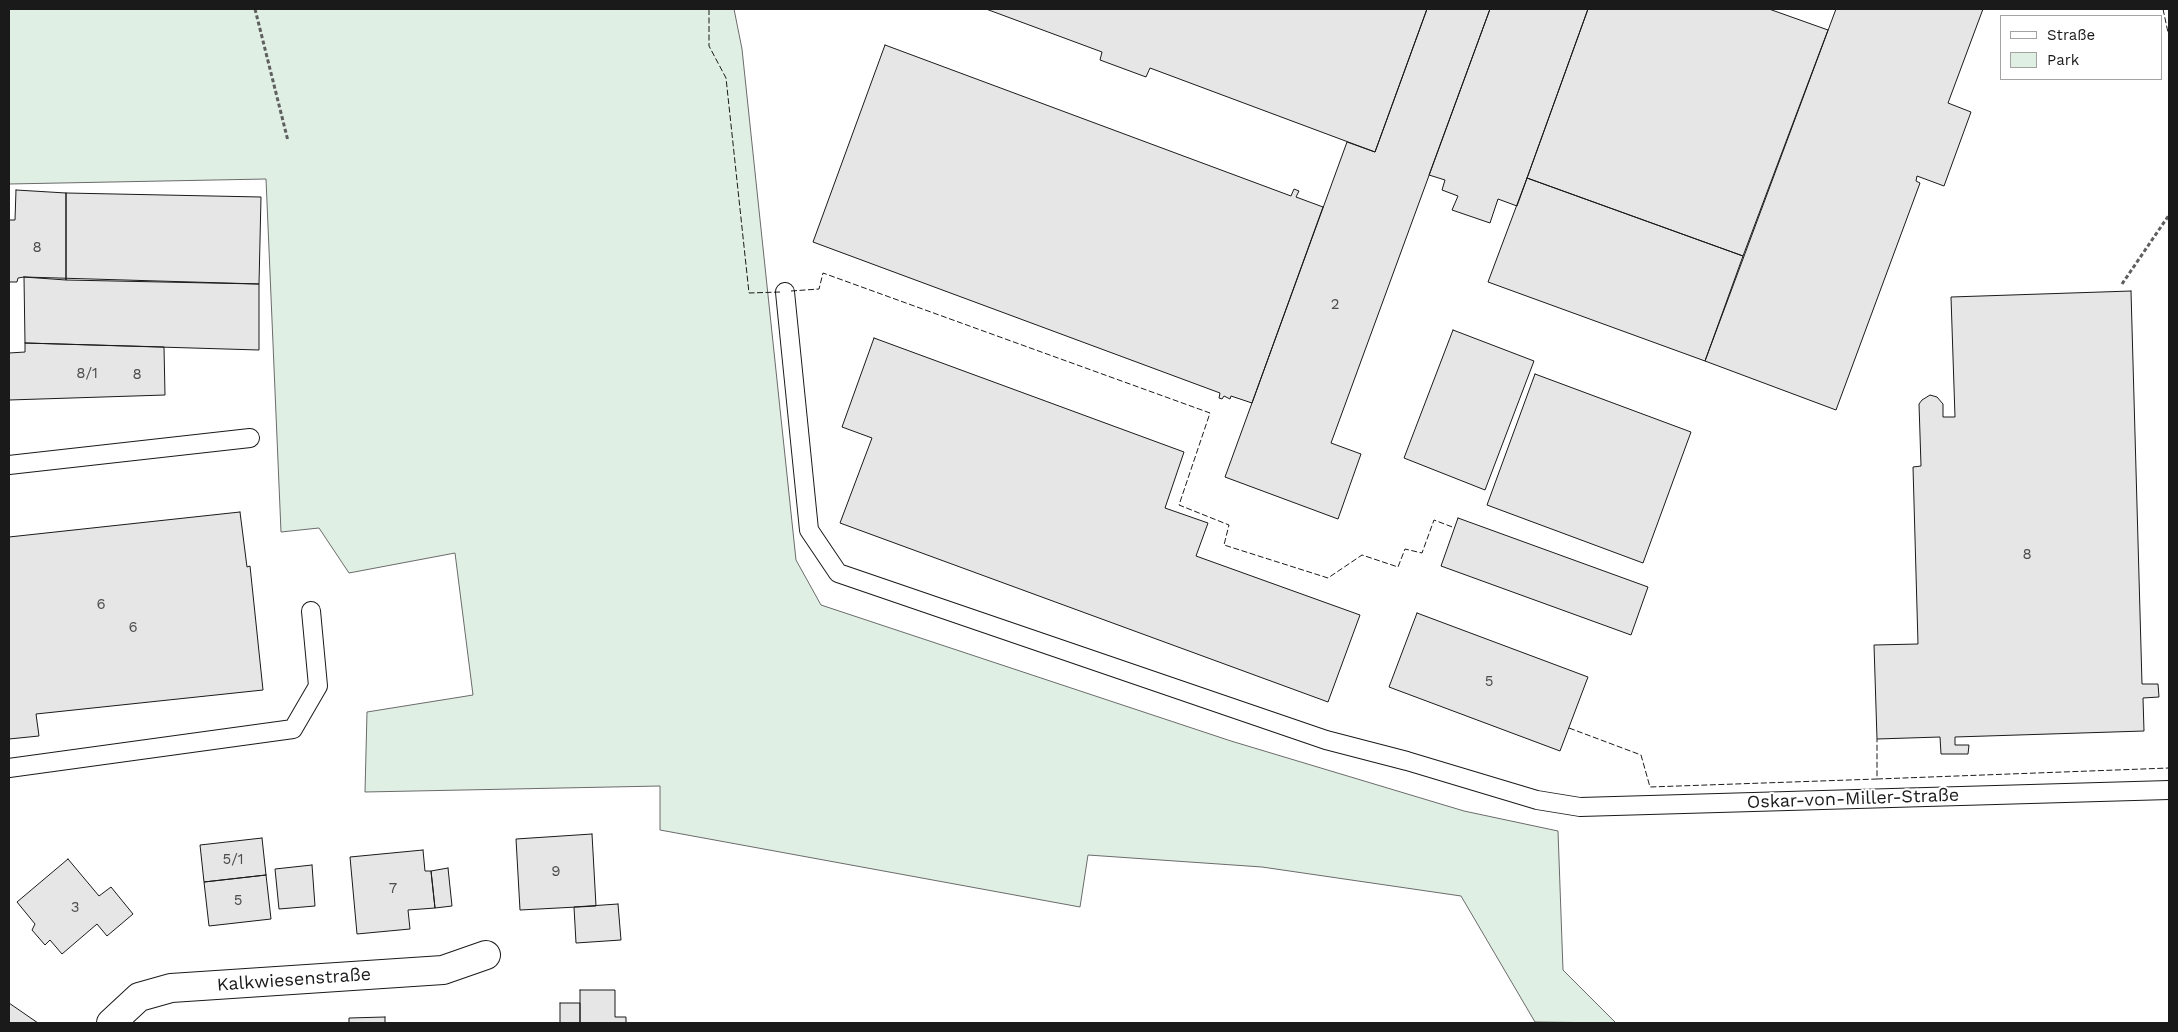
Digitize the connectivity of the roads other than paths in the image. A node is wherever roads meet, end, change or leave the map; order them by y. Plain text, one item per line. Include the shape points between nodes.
1 (785, 292) dead end
2 (250, 438) dead end
3 (9, 465) edge
4 (311, 611) dead end
5 (9, 768) edge
6 (2169, 790) edge
7 (486, 955) dead end
8 (111, 1023) edge

1 - 6 lane, Oskar-von-Miller-Straße via 808,530 838,573 1326,740 1537,800 1580,807
2 - 3 lane
4 - 5 lane via 318,686 293,729
7 - 8 street, Kalkwiesenstraße via 443,970 171,988 139,997

